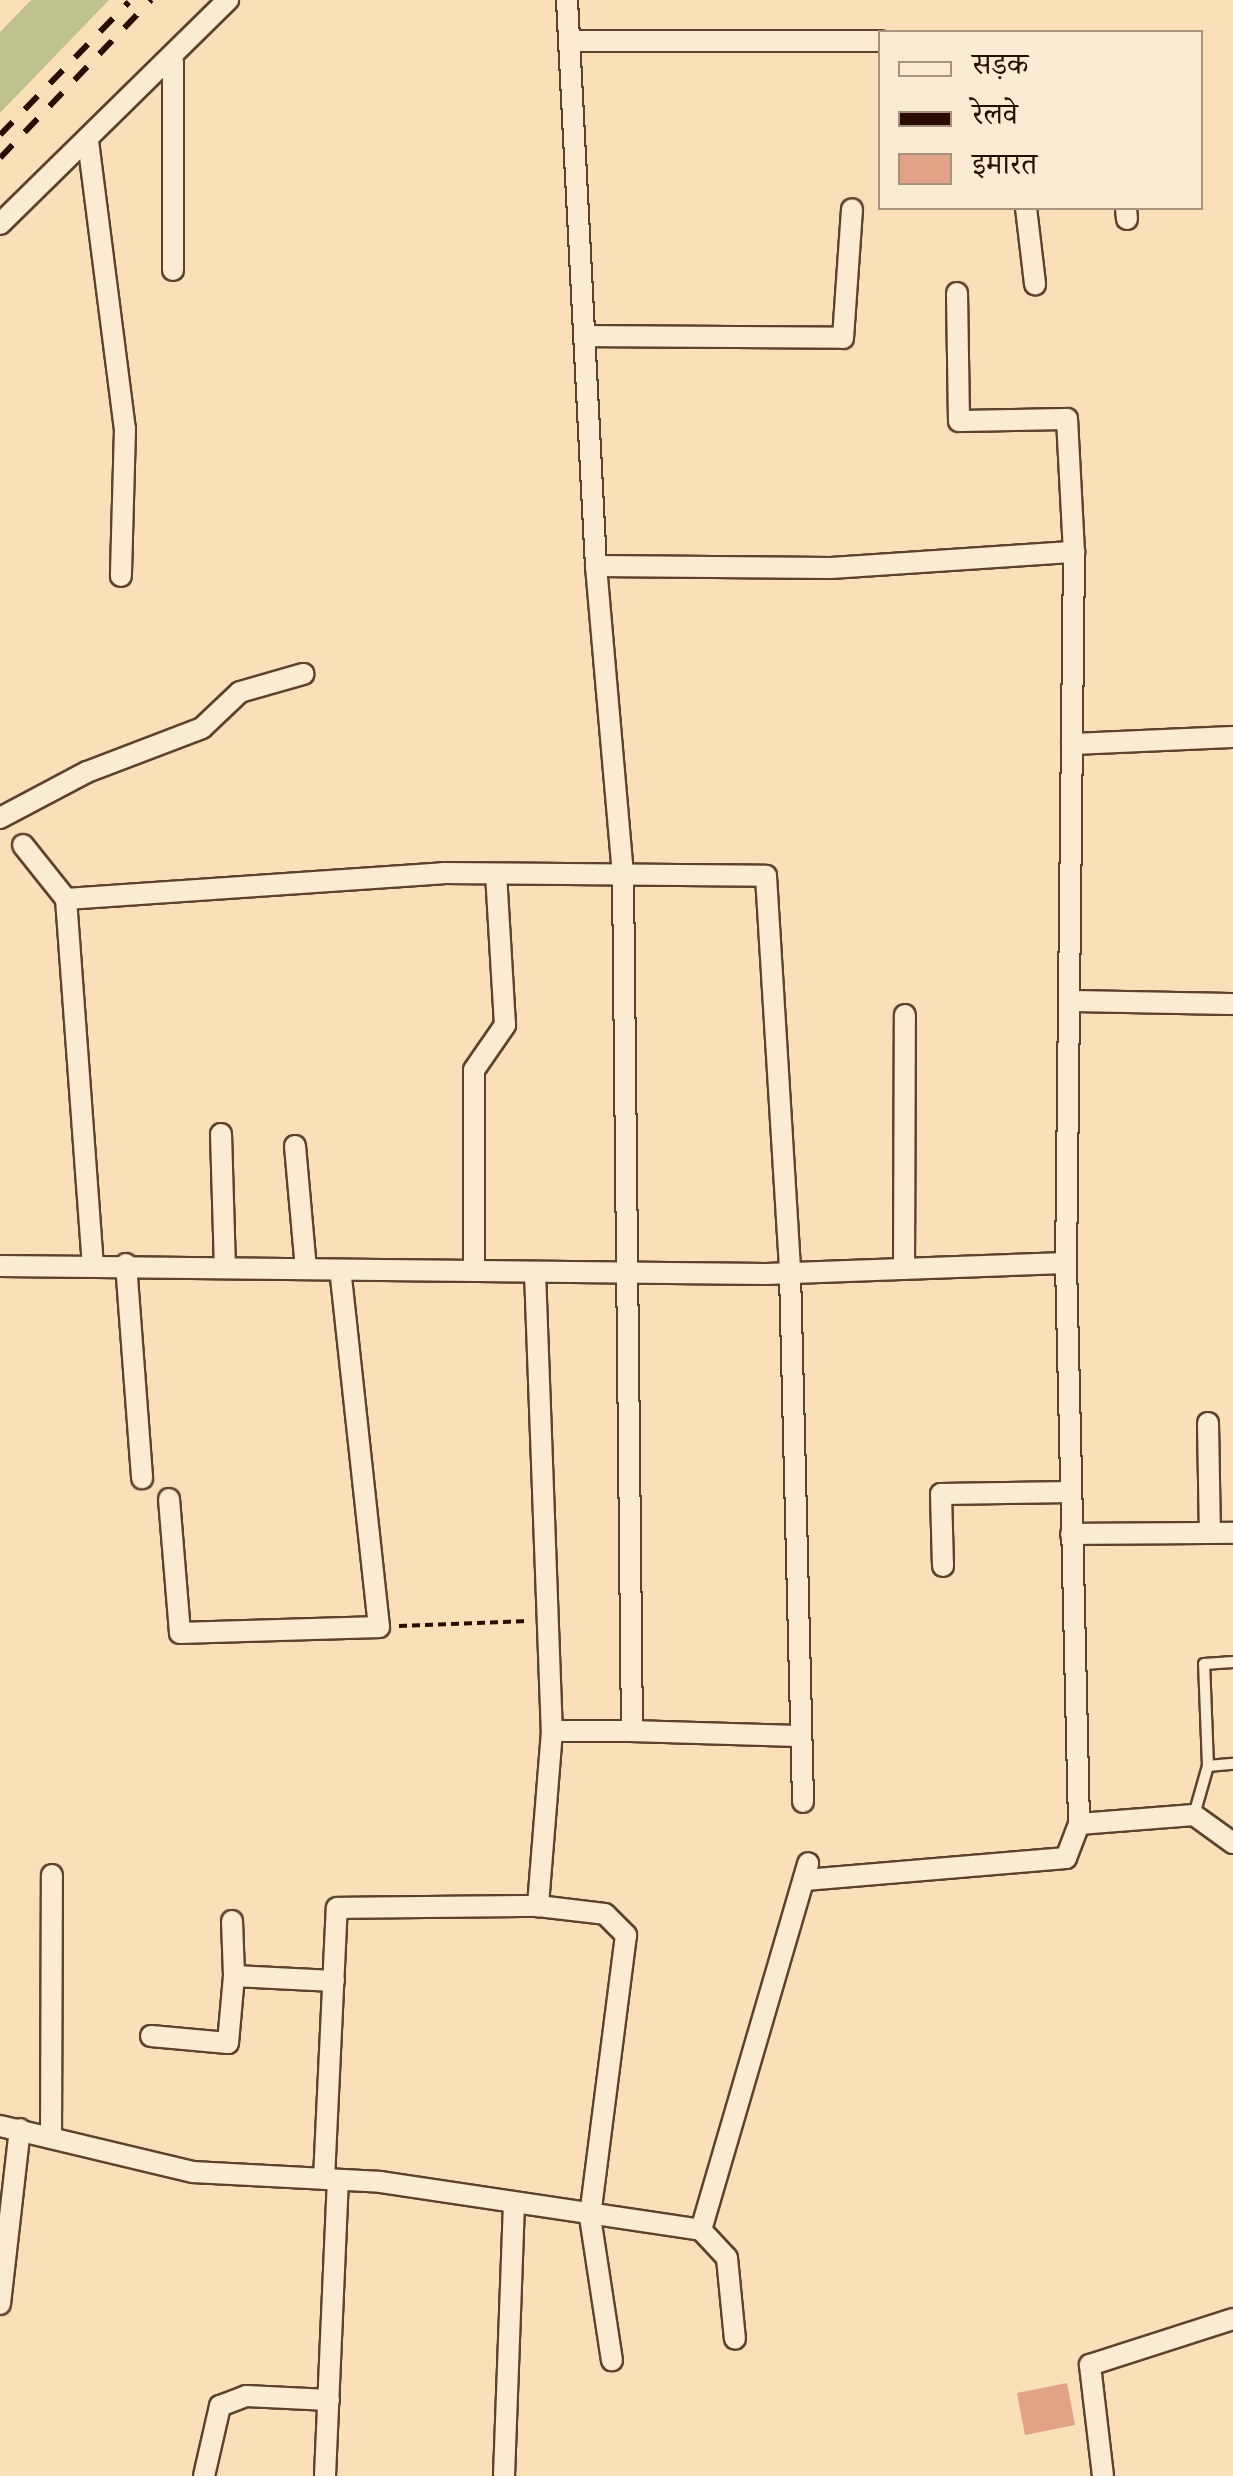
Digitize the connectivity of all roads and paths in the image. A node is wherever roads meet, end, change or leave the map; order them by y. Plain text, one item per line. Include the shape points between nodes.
1 (228, 0) edge
2 (567, 0) edge
3 (570, 41) junction
4 (878, 41) edge
5 (174, 61) junction
6 (88, 141) junction
7 (852, 209) dead end
8 (1026, 210) edge
9 (0, 224) edge
10 (173, 270) dead end
11 (1036, 284) dead end
12 (957, 293) dead end
13 (585, 336) junction
14 (1074, 552) junction
15 (596, 566) junction
16 (122, 576) dead end
17 (303, 674) dead end
18 (1233, 738) edge
19 (1072, 744) junction
20 (0, 818) edge
21 (23, 845) dead end
22 (496, 874) junction
23 (622, 875) junction
24 (66, 899) junction
25 (1071, 1000) junction
26 (1233, 1004) edge
27 (905, 1015) dead end
28 (221, 1134) dead end
29 (295, 1146) dead end
30 (94, 1263) junction
31 (1066, 1263) junction
32 (126, 1264) junction
33 (0, 1266) edge
34 (225, 1266) junction
35 (306, 1269) junction
36 (904, 1269) junction
37 (340, 1270) junction
38 (474, 1271) junction
39 (535, 1272) junction
40 (626, 1273) junction
41 (790, 1274) junction
42 (1208, 1423) dead end
43 (142, 1478) dead end
44 (1071, 1492) junction
45 (169, 1499) dead end
46 (1210, 1533) junction
47 (1233, 1533) edge
48 (1071, 1534) junction
49 (944, 1566) dead end
50 (548, 1620) junction
51 (379, 1627) junction
52 (1233, 1662) edge
53 (552, 1731) junction
54 (632, 1732) junction
55 (796, 1736) junction
56 (1233, 1764) edge
57 (1208, 1766) junction
58 (802, 1802) dead end
59 (1194, 1815) junction
60 (1079, 1824) junction
61 (1233, 1843) edge
62 (52, 1875) dead end
63 (538, 1906) junction
64 (232, 1921) dead end
65 (234, 1976) junction
66 (334, 1981) junction
67 (151, 2036) dead end
68 (10, 2127) edge
69 (51, 2137) junction
70 (331, 2180) junction
71 (514, 2204) junction
72 (590, 2217) junction
73 (701, 2230) junction
74 (1, 2281) edge
75 (0, 2304) edge
76 (1233, 2319) edge
77 (736, 2339) dead end
78 (612, 2360) dead end
79 (329, 2400) junction
80 (204, 2476) edge
81 (325, 2476) edge
82 (504, 2476) edge
83 (1104, 2476) edge

1 - 5 street
2 - 3 street
3 - 4 street
3 - 13 street
5 - 6 street
5 - 10 street
6 - 9 street
6 - 16 street via 125,429
7 - 13 street via 842,338
8 - 11 street
12 - 14 street via 959,422 1068,419
13 - 15 street
14 - 15 street via 831,568
14 - 19 street
15 - 23 street
17 - 20 street via 240,692 202,728 87,772
18 - 19 street
19 - 25 street
21 - 24 street
22 - 23 street
22 - 24 street
22 - 38 street via 505,1026 474,1070
23 - 40 street
23 - 41 street via 766,876
24 - 30 street
25 - 26 street
25 - 31 street
27 - 36 street
28 - 34 street
29 - 35 street
30 - 32 street
30 - 33 street
31 - 36 street
31 - 44 street
32 - 34 street
32 - 43 street
34 - 35 street
35 - 37 street
36 - 41 street
37 - 38 street
37 - 51 street
38 - 39 street
39 - 40 street
39 - 50 street
40 - 41 street
40 - 54 street
41 - 55 street
42 - 46 street
44 - 48 street
44 - 49 street via 940,1494
45 - 51 street via 180,1633
46 - 47 street
46 - 48 street
48 - 60 street
50 - 51 path
50 - 53 street
52 - 57 lane via 1204,1664
53 - 54 street
53 - 63 street
54 - 55 street
55 - 58 street
56 - 57 lane
57 - 59 lane
59 - 60 street
59 - 61 street
60 - 73 street via 1066,1858 807,1871
62 - 69 street
63 - 66 street via 337,1908
63 - 72 street via 604,1914 626,1935
64 - 65 street
65 - 66 street
65 - 67 street via 228,2044
66 - 70 street
68 - 69 street
68 - 74 street
69 - 70 street via 193,2172
70 - 71 street
70 - 79 street
71 - 72 street
71 - 82 street
72 - 73 street
72 - 78 street
73 - 77 street via 727,2258
74 - 75 street
76 - 83 street via 1090,2365
79 - 80 street via 246,2396 220,2406
79 - 81 street

